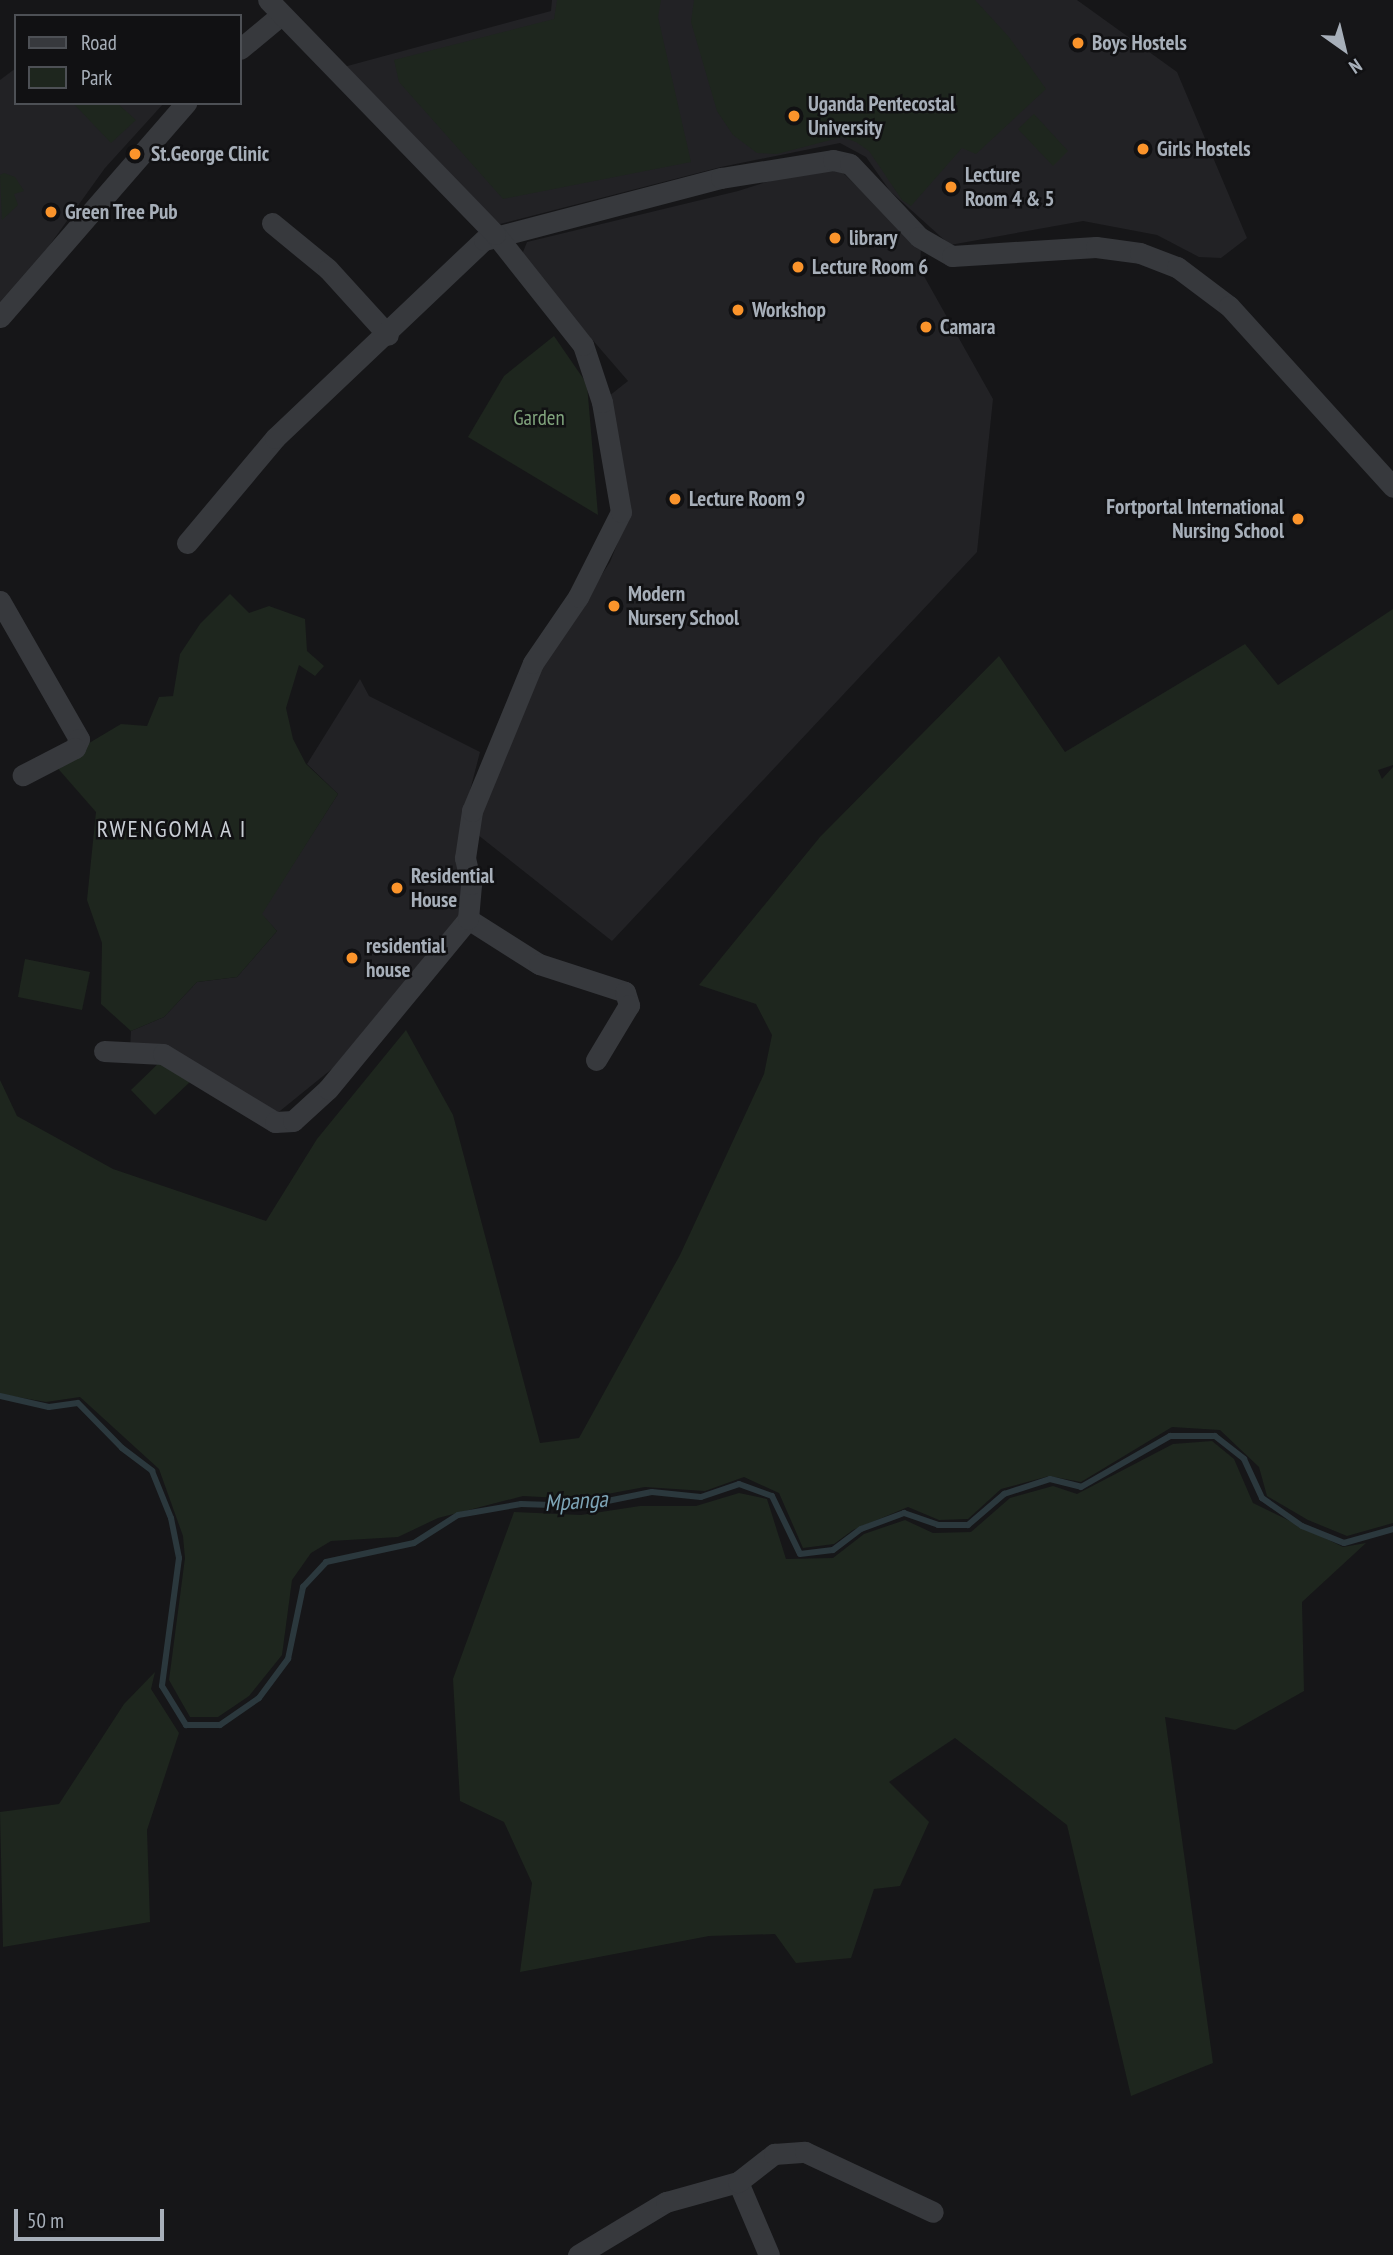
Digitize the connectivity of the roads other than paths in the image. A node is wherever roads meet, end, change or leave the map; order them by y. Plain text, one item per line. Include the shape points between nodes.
1 (274, 7) edge
2 (242, 47) edge
3 (184, 105) edge
4 (272, 223) dead end
5 (495, 234) junction
6 (0, 317) edge
7 (388, 335) junction
8 (1393, 487) edge
9 (187, 543) dead end
10 (0, 601) edge
11 (23, 775) dead end
12 (468, 919) junction
13 (104, 1051) dead end
14 (596, 1060) dead end
15 (738, 2182) junction
16 (933, 2212) dead end
17 (578, 2255) edge
18 (769, 2255) edge

1 - 2 street
1 - 5 street
3 - 6 street
4 - 7 street via 320,261
5 - 7 street via 464,255
5 - 8 street via 721,178 833,160 850,164 919,237 952,256 1118,248 1177,267 1200,281 1267,345
5 - 12 street via 583,345 602,402 621,512 578,597 533,663 472,811 465,858 471,884
7 - 9 street via 275,438
10 - 11 street via 79,739 75,748
12 - 13 street via 328,1089 293,1121 275,1122 248,1109 163,1054
12 - 14 street via 539,964 625,992 629,1005
15 - 16 street via 764,2158 805,2152
15 - 17 street via 666,2202
15 - 18 street

